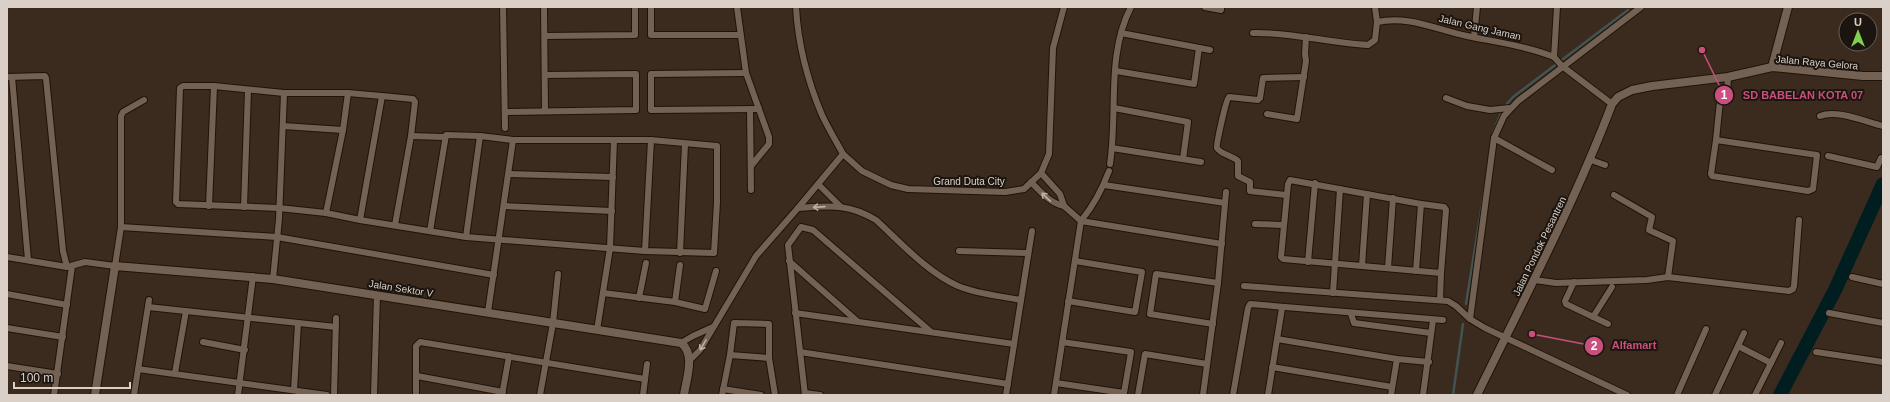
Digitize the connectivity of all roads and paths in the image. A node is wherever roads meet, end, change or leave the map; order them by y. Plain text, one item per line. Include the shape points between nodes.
1 (503, 7) edge
2 (544, 7) edge
3 (635, 7) edge
4 (651, 7) edge
5 (737, 7) edge
6 (796, 7) edge
7 (1064, 7) edge
8 (1131, 7) edge
9 (1205, 7) edge
10 (1222, 7) edge
11 (1375, 7) edge
12 (1477, 7) edge
13 (1557, 7) edge
14 (1788, 7) edge
15 (1636, 8) edge
16 (1377, 22) junction
17 (1121, 33) junction
18 (1253, 33) dead end
19 (740, 35) junction
20 (545, 36) junction
21 (1306, 37) junction
22 (1474, 37) junction
23 (1200, 48) junction
24 (1210, 50) dead end
25 (1558, 62) junction
26 (1772, 68) junction
27 (1116, 71) junction
28 (746, 73) junction
29 (545, 75) junction
30 (1883, 76) edge
31 (9, 77) edge
32 (1304, 77) junction
33 (1728, 78) junction
34 (214, 86) junction
35 (248, 90) junction
36 (284, 93) junction
37 (348, 93) junction
38 (382, 96) junction
39 (1446, 98) dead end
40 (144, 100) dead end
41 (1612, 104) junction
42 (1114, 108) junction
43 (1510, 108) junction
44 (750, 109) junction
45 (759, 109) junction
46 (546, 111) junction
47 (505, 112) junction
48 (1267, 114) dead end
49 (1820, 116) dead end
50 (283, 126) junction
51 (1883, 126) edge
52 (505, 128) dead end
53 (343, 130) junction
54 (411, 136) junction
55 (480, 136) junction
56 (444, 137) junction
57 (1494, 138) junction
58 (513, 140) junction
59 (614, 140) junction
60 (651, 140) junction
61 (1716, 140) junction
62 (685, 144) junction
63 (1112, 148) junction
64 (843, 154) junction
65 (1828, 156) dead end
66 (1183, 159) junction
67 (1883, 159) edge
68 (1591, 160) junction
69 (1201, 162) dead end
70 (1110, 164) dead end
71 (1605, 165) dead end
72 (751, 166) junction
73 (1552, 170) dead end
74 (1109, 171) dead end
75 (1041, 173) junction
76 (509, 174) junction
77 (613, 177) junction
78 (1031, 182) junction
79 (818, 184) junction
80 (1315, 184) junction
81 (1104, 185) junction
82 (1340, 189) junction
83 (751, 190) dead end
84 (1226, 192) dead end
85 (1367, 194) junction
86 (1286, 195) junction
87 (1614, 195) dead end
88 (1393, 198) junction
89 (1225, 203) junction
90 (1421, 204) junction
91 (209, 206) junction
92 (504, 206) junction
93 (840, 206) junction
94 (1064, 206) junction
95 (244, 207) junction
96 (798, 208) junction
97 (279, 210) junction
98 (612, 211) junction
99 (326, 213) junction
100 (360, 220) junction
101 (1799, 220) dead end
102 (1081, 222) junction
103 (1255, 224) dead end
104 (395, 225) junction
105 (1283, 225) junction
106 (121, 227) junction
107 (430, 231) junction
108 (1032, 231) dead end
109 (277, 237) junction
110 (466, 237) junction
111 (1222, 244) junction
112 (498, 245) junction
113 (610, 248) junction
114 (645, 251) junction
115 (959, 251) dead end
116 (680, 253) junction
117 (1028, 253) junction
118 (7, 257) edge
119 (28, 260) junction
120 (789, 261) junction
121 (1074, 261) junction
122 (1308, 262) junction
123 (646, 263) dead end
124 (1335, 264) junction
125 (680, 265) dead end
126 (70, 266) junction
127 (115, 266) junction
128 (1362, 266) junction
129 (1388, 268) junction
130 (716, 271) dead end
131 (1416, 271) junction
132 (1441, 273) junction
133 (558, 274) dead end
134 (494, 275) junction
135 (253, 276) junction
136 (1668, 277) junction
137 (1852, 277) dead end
138 (273, 279) junction
139 (1535, 280) junction
140 (1574, 282) junction
141 (1218, 283) junction
142 (1883, 284) edge
143 (1244, 286) dead end
144 (1612, 287) dead end
145 (1333, 293) junction
146 (7, 294) edge
147 (377, 294) junction
148 (603, 294) junction
149 (638, 298) junction
150 (149, 300) dead end
151 (1021, 300) junction
152 (1440, 300) junction
153 (1068, 301) junction
154 (674, 302) junction
155 (67, 305) junction
156 (148, 306) junction
157 (1282, 308) junction
158 (186, 311) junction
159 (488, 312) junction
160 (1829, 312) dead end
161 (795, 313) junction
162 (1350, 314) junction
163 (248, 317) junction
164 (1594, 317) junction
165 (336, 318) dead end
166 (1470, 319) junction
167 (1433, 320) junction
168 (1443, 320) dead end
169 (856, 321) junction
170 (298, 323) junction
171 (553, 323) junction
172 (1883, 323) edge
173 (1213, 324) junction
174 (1608, 324) dead end
175 (336, 327) junction
176 (713, 327) junction
177 (7, 328) edge
178 (1706, 329) dead end
179 (597, 330) junction
180 (930, 331) junction
181 (1431, 333) junction
182 (1744, 333) dead end
183 (63, 337) junction
184 (1504, 338) junction
185 (1277, 339) junction
186 (203, 342) dead end
187 (1062, 342) junction
188 (681, 343) junction
189 (1781, 343) dead end
190 (1014, 344) junction
191 (1738, 346) junction
192 (244, 350) junction
193 (800, 352) junction
194 (1816, 352) dead end
195 (730, 355) junction
196 (509, 356) junction
197 (769, 358) junction
198 (1397, 359) junction
199 (689, 361) junction
200 (546, 362) junction
201 (1429, 362) junction
202 (1883, 362) edge
203 (1771, 363) junction
204 (648, 364) dead end
205 (1207, 364) junction
206 (7, 366) edge
207 (1272, 367) junction
208 (138, 369) junction
209 (175, 372) junction
210 (58, 374) junction
211 (417, 376) junction
212 (645, 379) junction
213 (240, 383) junction
214 (1056, 383) junction
215 (1008, 384) junction
216 (1392, 387) junction
217 (294, 390) junction
218 (723, 392) edge
219 (503, 394) edge
220 (805, 394) edge
221 (54, 395) edge
222 (95, 395) edge
223 (134, 395) edge
224 (238, 395) edge
225 (327, 395) edge
226 (334, 395) edge
227 (374, 395) edge
228 (416, 395) edge
229 (540, 395) edge
230 (643, 395) edge
231 (684, 395) edge
232 (761, 395) edge
233 (775, 395) edge
234 (820, 395) edge
235 (1006, 395) edge
236 (1054, 395) edge
237 (1138, 395) edge
238 (1203, 395) edge
239 (1233, 395) edge
240 (1268, 395) edge
241 (1391, 395) edge
242 (1423, 395) edge
243 (1477, 395) edge
244 (1627, 395) edge
245 (1677, 395) edge
246 (1715, 395) edge
247 (1755, 395) edge

1 - 47 street
2 - 20 street
3 - 20 street via 635,35
4 - 19 street via 651,35
5 - 19 street
6 - 64 street, Grand Duta City via 797,25 807,69 822,115
7 - 75 street, Grand Duta City via 1053,48 1049,154
8 - 17 street
9 - 10 street via 1221,10
11 - 16 street
12 - 22 street
13 - 25 street
14 - 26 street
15 - 25 street
16 - 21 street via 1375,40 1370,45 1335,43
16 - 22 street, Jalan Gang Jaman via 1401,20
17 - 23 street
17 - 27 street via 1116,52
18 - 21 street
19 - 28 street
20 - 29 street
21 - 32 street
22 - 25 street, Jalan Gang Jaman via 1528,48
23 - 24 street
23 - 27 street via 1194,84
25 - 41 street, Jalan Gang Jaman
25 - 43 street
26 - 30 street, Jalan Raya Gelora
26 - 33 street, Jalan Raya Gelora
27 - 42 street
28 - 44 street via 651,74 651,110
28 - 45 street
29 - 46 street
29 - 46 street via 636,74 636,110
31 - 119 street
31 - 126 street via 46,78 62,251
32 - 48 street via 1297,119
32 - 86 street via 1263,78 1258,100 1229,97 1225,103 1221,130 1216,142 1220,151 1238,161 1238,176 1250,182 1250,191
33 - 41 street, Jalan Raya Gelora via 1632,90 1618,97
33 - 61 street via 1727,94 1720,101
34 - 35 street
34 - 91 street
34 - 91 street via 184,86 179,90 176,202
35 - 36 street
35 - 95 street
36 - 37 street
36 - 50 street
37 - 38 street
37 - 53 street
38 - 54 street via 414,100
38 - 100 street
39 - 43 street via 1490,110
40 - 106 street via 121,114
41 - 68 street, Jalan Pondok Pesantren
42 - 63 street
42 - 66 street via 1188,122
43 - 57 street
44 - 45 street
44 - 72 street
45 - 72 street via 770,144
46 - 47 street
47 - 52 street
49 - 51 street via 1826,113 1836,114
50 - 53 street
50 - 97 street
53 - 99 street
54 - 56 street
54 - 104 street
55 - 56 street via 449,134
55 - 58 street
55 - 110 street
56 - 107 street
57 - 73 street
57 - 166 street
58 - 59 street
58 - 76 street
59 - 60 street
59 - 77 street
60 - 62 street
60 - 114 street
61 - 61 street via 1712,176 1808,191 1813,189 1818,156
62 - 116 street
62 - 116 street via 717,146 717,202 714,253
63 - 66 street
63 - 70 street
64 - 78 street, Grand Duta City via 862,171 891,185 908,189 1005,192 1024,189
64 - 79 street
65 - 67 street via 1877,167 1881,158
66 - 69 street
68 - 71 street
68 - 139 street, Jalan Pondok Pesantren
72 - 83 street
74 - 81 street
75 - 78 street, Grand Duta City
75 - 94 street via 1060,194
76 - 77 street
76 - 92 street
77 - 98 street
94 -> 78 street via 1055,204
79 - 93 street
79 - 96 street
80 - 82 street
80 - 86 street via 1290,180
80 - 122 street
81 - 89 street
81 - 102 street
82 - 85 street
82 - 124 street
84 - 89 street
85 - 88 street
85 - 128 street
86 - 105 street
87 - 136 street via 1652,217 1649,230 1673,241
88 - 90 street
88 - 129 street
89 - 111 street
90 - 131 street
90 - 132 street via 1445,208
91 - 95 street
92 - 98 street
92 - 112 street
93 -> 96 street
93 - 151 street via 876,220 934,271 956,285
94 - 102 street
95 - 97 street
96 - 176 street via 756,256
97 - 99 street
97 - 109 street
98 - 113 street
99 - 100 street
100 - 104 street
101 - 136 street via 1792,289
102 - 111 street
102 - 121 street
103 - 105 street
104 - 107 street
105 - 122 street via 1282,258
106 - 109 street
106 - 127 street
107 - 110 street
108 - 117 street
109 - 134 street
109 - 138 street
110 - 112 street
111 - 141 street
112 - 113 street
112 - 134 street
113 - 114 street
113 - 148 street
114 - 116 street
115 - 117 street
117 - 151 street
118 - 119 street
119 - 126 street
120 - 161 street
120 - 169 street
120 - 180 street via 790,242 801,228 813,230
121 - 153 street
121 - 153 street via 1142,272 1136,312
122 - 124 street
123 - 149 street
124 - 128 street
124 - 145 street
125 - 154 street
126 - 127 street via 85,262
126 - 155 street
127 - 135 street, Jalan Sektor V
127 - 222 street
128 - 129 street
129 - 131 street
130 - 154 street via 706,308
131 - 132 street
132 - 152 street
133 - 171 street
134 - 159 street
135 - 138 street, Jalan Sektor V
135 - 163 street
136 - 140 street
137 - 142 street
138 - 147 street, Jalan Sektor V
139 - 140 street via 1552,283
139 - 184 street, Jalan Pondok Pesantren
140 - 164 street via 1564,301
141 - 173 street
141 - 173 street via 1156,274 1150,314
143 - 145 street
144 - 164 street
145 - 152 street
146 - 155 street
147 - 159 street, Jalan Sektor V
147 - 227 street
148 - 149 street
148 - 179 street
149 - 154 street
150 - 156 street
151 - 190 street
152 - 166 street via 1454,304
153 - 187 street
155 - 183 street
156 - 158 street
156 - 208 street
157 - 162 street
157 - 185 street
157 - 239 street via 1252,304 1249,306
158 - 163 street
158 - 209 street
159 - 171 street, Jalan Sektor V
160 - 172 street
161 - 169 street
161 - 193 street
162 - 167 street
162 - 181 street via 1354,323
163 - 170 street
163 - 192 street
164 - 174 street
165 - 175 street
166 - 184 street
167 - 168 street
167 - 181 street
169 - 180 street
170 - 175 street
170 - 217 street
171 - 179 street, Jalan Sektor V
171 - 200 street
173 - 205 street
175 - 226 street
176 - 188 street
176 -> 199 street via 700,350
177 - 183 street
178 - 245 street
179 - 188 street, Jalan Sektor V
180 - 190 street
181 - 201 street
182 - 191 street
183 - 210 street
184 - 243 street, Jalan Pondok Pesantren
184 - 244 street
185 - 198 street
185 - 207 street
186 - 192 street
187 - 214 street
187 - 214 street via 1131,352 1124,394
188 - 199 street via 688,352
189 - 203 street
190 - 215 street
191 - 203 street
191 - 246 street
192 - 213 street
193 - 215 street
193 - 220 street
194 - 202 street
195 - 197 street
195 - 197 street via 734,323 769,324
195 - 218 street
196 - 200 street
196 - 211 street via 419,342 416,346
196 - 219 street
197 - 233 street
198 - 201 street
198 - 216 street
199 - 231 street
200 - 212 street
200 - 229 street
201 - 242 street
203 - 247 street
204 - 212 street
205 - 237 street via 1144,354
205 - 238 street
206 - 210 street
207 - 216 street
207 - 240 street
208 - 209 street
208 - 223 street
209 - 213 street
210 - 221 street
211 - 219 street
211 - 228 street
212 - 230 street
213 - 217 street
213 - 224 street
214 - 236 street
215 - 235 street
216 - 241 street
217 - 225 street
218 - 232 street
220 - 234 street

